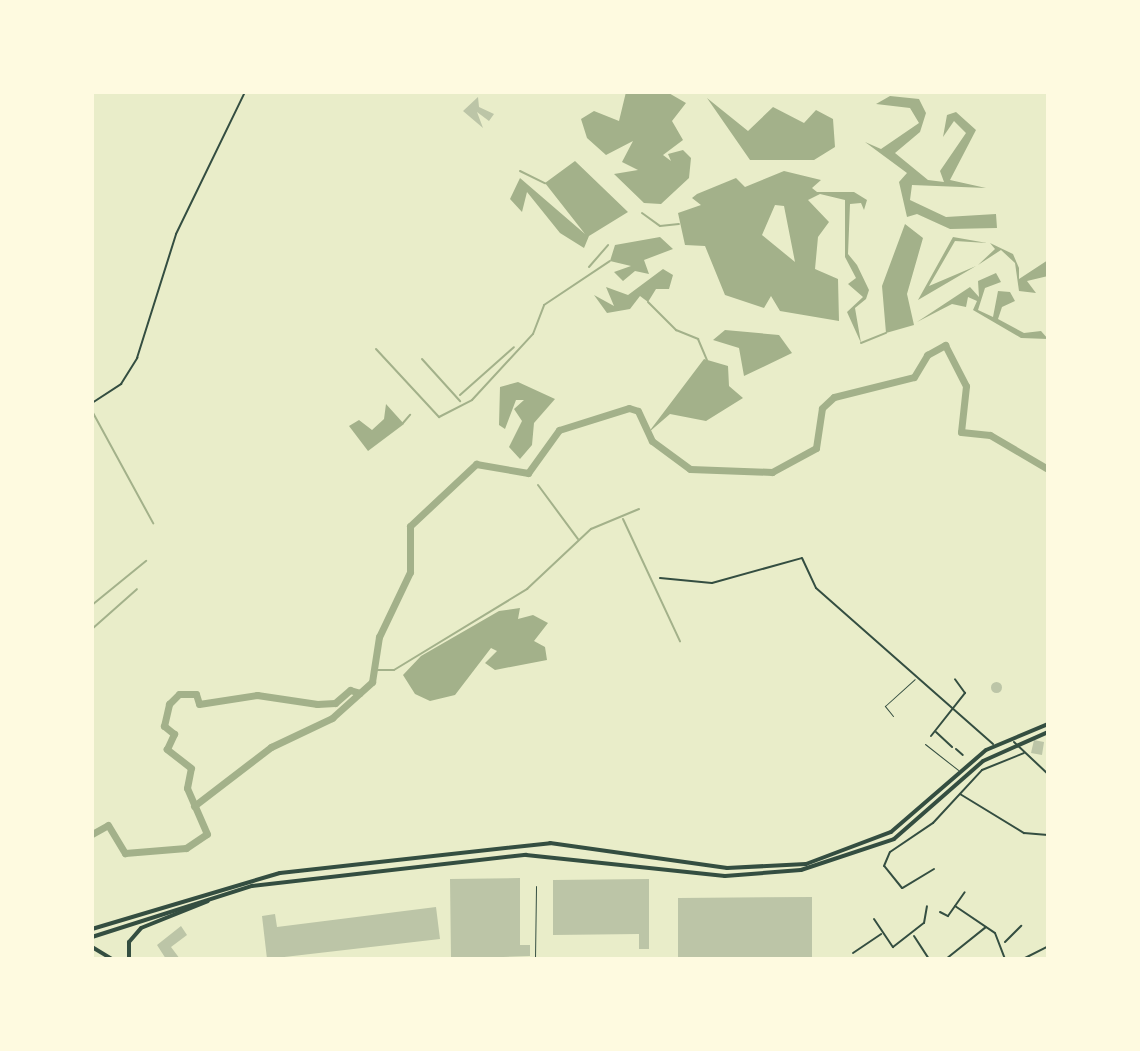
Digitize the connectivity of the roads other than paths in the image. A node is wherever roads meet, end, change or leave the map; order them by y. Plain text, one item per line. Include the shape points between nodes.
1 (245, 92) edge
2 (92, 403) edge
3 (660, 578) dead end
4 (915, 679) junction
5 (955, 679) dead end
6 (952, 709) junction
7 (893, 716) dead end
8 (1048, 724) edge
9 (936, 732) junction
10 (1048, 732) edge
11 (931, 736) dead end
12 (1014, 742) junction
13 (925, 744) dead end
14 (994, 745) junction
15 (1006, 747) junction
16 (1024, 753) junction
17 (963, 755) dead end
18 (961, 771) junction
19 (1048, 773) edge
20 (960, 794) junction
21 (1048, 835) edge
22 (934, 869) dead end
23 (536, 886) dead end
24 (965, 892) dead end
25 (217, 896) junction
26 (927, 906) dead end
27 (955, 906) junction
28 (940, 912) dead end
29 (874, 919) dead end
30 (987, 926) junction
31 (1021, 926) dead end
32 (92, 929) edge
33 (883, 932) junction
34 (913, 935) junction
35 (92, 937) edge
36 (1003, 943) junction
37 (1048, 946) edge
38 (92, 947) edge
39 (853, 953) dead end
40 (949, 958) edge
41 (112, 959) edge
42 (129, 959) edge
43 (535, 959) edge
44 (929, 959) edge
45 (1005, 959) edge
46 (1023, 959) edge

1 - 2 street via 181,221 131,371
3 - 4 street via 712,583 802,558 816,588
4 - 6 street
4 - 7 lane via 885,706
5 - 6 street via 965,693
6 - 9 street
6 - 14 street
8 - 14 highway
9 - 11 street
9 - 17 street
10 - 12 highway
12 - 15 highway
12 - 16 street
13 - 18 lane
14 - 15 street
14 - 18 highway
15 - 25 highway via 894,839 786,873 700,875 548,854 265,883
16 - 19 street
16 - 20 street via 990,764
18 - 32 highway via 891,832 806,864 727,868 550,843 259,877
20 - 21 street via 1024,833
20 - 22 street via 890,852 884,866 902,888
23 - 43 lane
24 - 27 street
25 - 35 highway
25 - 42 highway via 141,928 129,942
26 - 34 street
27 - 28 street via 948,916
27 - 30 street
29 - 33 street
30 - 36 street
30 - 40 street
31 - 36 street
33 - 34 street via 893,947
33 - 39 street
34 - 44 street
36 - 45 street
37 - 46 street
38 - 41 highway

